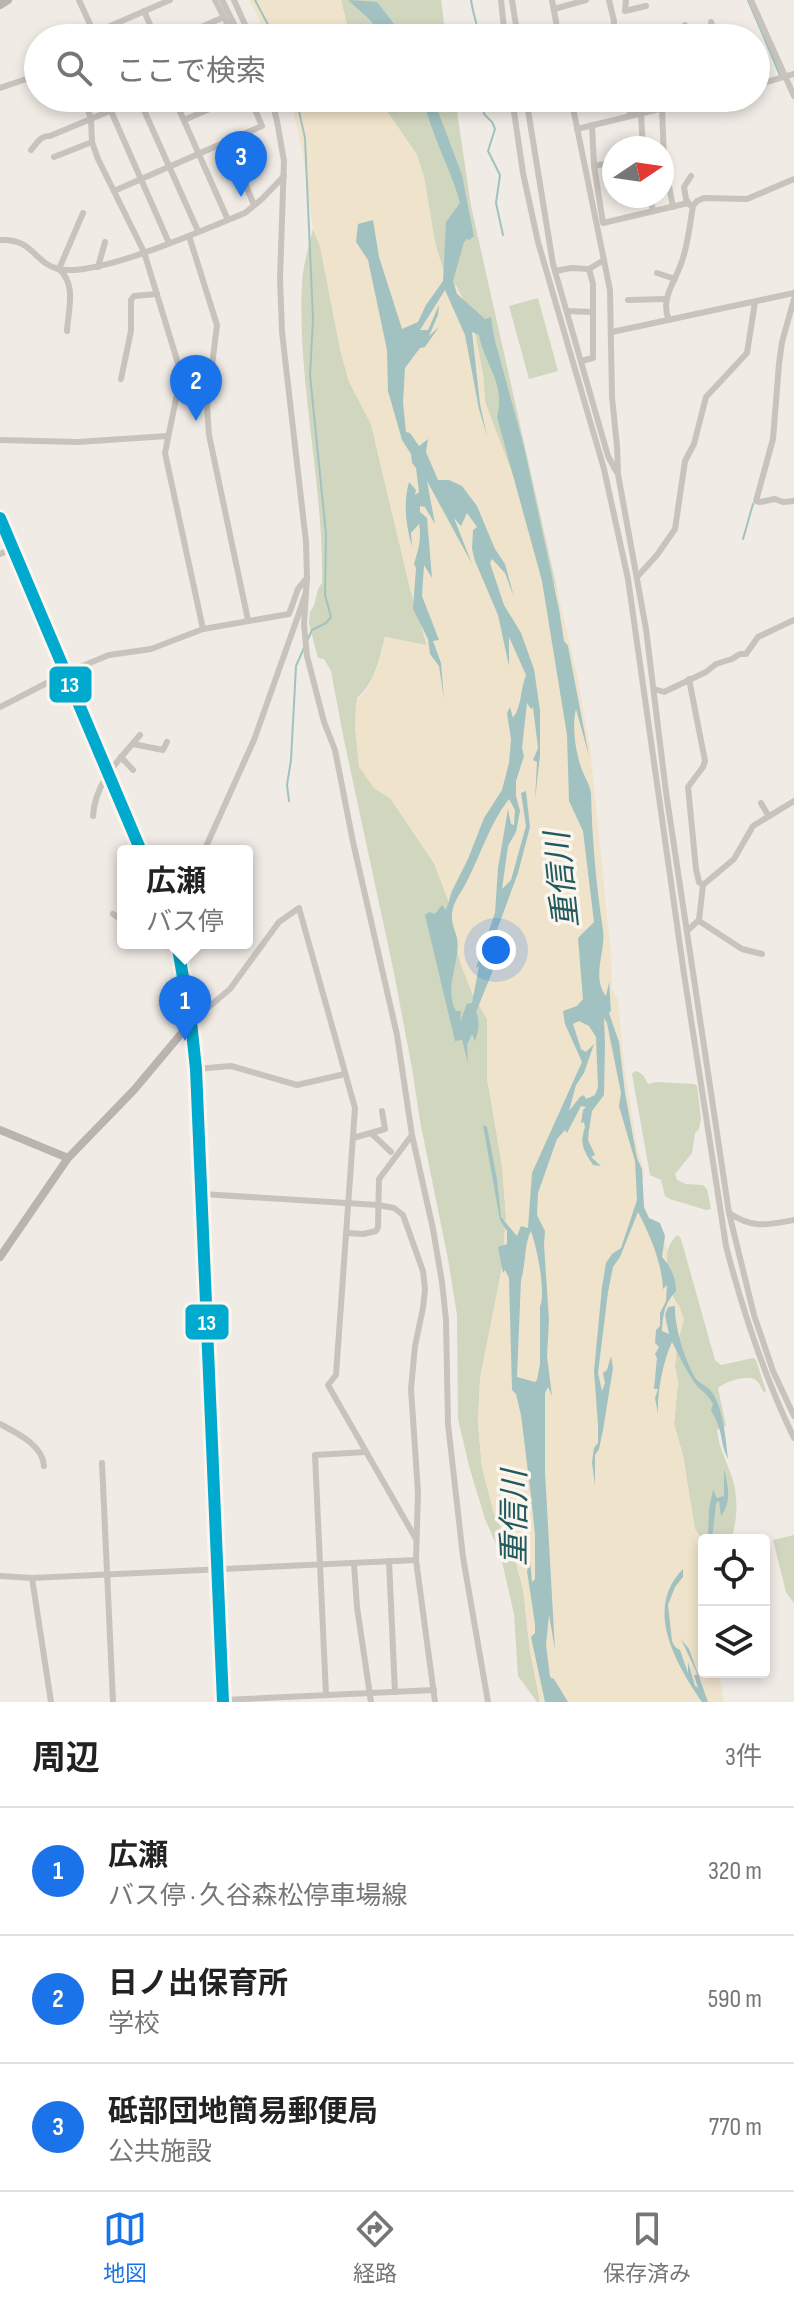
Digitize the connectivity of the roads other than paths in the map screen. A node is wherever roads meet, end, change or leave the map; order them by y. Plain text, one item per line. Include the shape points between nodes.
1 (8, 0) edge
2 (79, 0) edge
3 (170, 0) edge
4 (215, 0) edge
5 (222, 0) edge
6 (234, 0) edge
7 (501, 0) edge
8 (512, 0) edge
9 (552, 0) edge
10 (586, 0) edge
11 (609, 0) edge
12 (626, 0) edge
13 (751, 0) edge
14 (0, 5) edge
15 (646, 6) dead end
16 (554, 9) junction
17 (144, 11) junction
18 (224, 17) junction
19 (88, 24) edge
20 (117, 24) edge
21 (150, 24) edge
22 (208, 24) edge
23 (227, 24) edge
24 (234, 24) edge
25 (245, 24) edge
26 (504, 24) edge
27 (516, 24) edge
28 (557, 24) edge
29 (614, 24) edge
30 (762, 24) edge
31 (770, 43) edge
32 (794, 74) edge
33 (785, 77) junction
34 (24, 80) edge
35 (770, 81) edge
36 (792, 87) edge
37 (0, 88) edge
38 (794, 96) edge
39 (89, 112) edge
40 (108, 112) edge
41 (111, 112) edge
42 (146, 112) edge
43 (180, 112) edge
44 (203, 112) edge
45 (256, 112) edge
46 (274, 112) edge
47 (514, 112) edge
48 (528, 112) edge
49 (574, 112) edge
50 (630, 112) edge
51 (648, 112) edge
52 (662, 112) edge
53 (641, 114) junction
54 (630, 116) junction
55 (91, 119) junction
56 (184, 120) junction
57 (592, 125) junction
58 (577, 129) junction
59 (642, 136) edge
60 (663, 136) edge
61 (92, 142) junction
62 (228, 142) junction
63 (31, 150) dead end
64 (199, 154) junction
65 (54, 157) dead end
66 (602, 164) edge
67 (594, 166) junction
68 (170, 167) junction
69 (284, 176) junction
70 (691, 176) dead end
71 (141, 179) junction
72 (794, 179) edge
73 (114, 191) junction
74 (254, 205) junction
75 (691, 205) junction
76 (674, 207) edge
77 (652, 208) edge
78 (668, 208) edge
79 (653, 211) junction
80 (83, 213) dead end
81 (228, 220) junction
82 (198, 231) junction
83 (189, 236) junction
84 (0, 240) edge
85 (105, 242) dead end
86 (169, 243) junction
87 (144, 252) junction
88 (604, 260) junction
89 (98, 267) junction
90 (59, 269) junction
91 (589, 269) junction
92 (555, 271) junction
93 (657, 273) dead end
94 (675, 279) junction
95 (157, 294) junction
96 (794, 296) edge
97 (666, 299) junction
98 (628, 300) dead end
99 (755, 302) junction
100 (567, 311) junction
101 (593, 312) junction
102 (669, 320) junction
103 (67, 331) dead end
104 (612, 332) junction
105 (581, 361) junction
106 (121, 379) dead end
107 (167, 436) junction
108 (0, 440) edge
109 (618, 474) junction
110 (794, 501) edge
111 (613, 505) junction
112 (0, 518) edge
113 (13, 548) junction
114 (0, 554) edge
115 (637, 577) junction
116 (307, 578) junction
117 (306, 592) junction
118 (248, 620) junction
119 (794, 620) edge
120 (203, 629) junction
121 (66, 673) junction
122 (689, 679) junction
123 (654, 689) junction
124 (0, 707) edge
125 (140, 735) dead end
126 (167, 742) dead end
127 (133, 744) junction
128 (121, 757) junction
129 (133, 770) dead end
130 (107, 773) junction
131 (794, 801) edge
132 (761, 803) dead end
133 (768, 815) junction
134 (93, 816) dead end
135 (138, 845) edge
136 (207, 845) edge
137 (703, 885) junction
138 (113, 914) dead end
139 (117, 917) edge
140 (699, 921) junction
141 (687, 931) junction
142 (178, 949) edge
143 (762, 954) dead end
144 (191, 1022) junction
145 (196, 1069) junction
146 (345, 1074) junction
147 (382, 1111) dead end
148 (0, 1130) edge
149 (371, 1133) junction
150 (412, 1135) junction
151 (353, 1138) junction
152 (391, 1152) dead end
153 (68, 1158) junction
154 (202, 1194) junction
155 (349, 1203) junction
156 (378, 1205) junction
157 (729, 1213) junction
158 (794, 1220) edge
159 (347, 1233) junction
160 (0, 1257) edge
161 (794, 1416) edge
162 (0, 1424) edge
163 (794, 1438) edge
164 (366, 1452) junction
165 (102, 1463) dead end
166 (44, 1466) dead end
167 (416, 1539) junction
168 (416, 1560) junction
169 (389, 1561) junction
170 (354, 1564) junction
171 (320, 1565) junction
172 (217, 1568) junction
173 (107, 1574) junction
174 (0, 1576) edge
175 (32, 1578) junction
176 (434, 1690) junction
177 (395, 1692) junction
178 (371, 1693) junction
179 (326, 1695) junction
180 (223, 1701) edge
181 (51, 1702) edge
182 (113, 1702) edge
183 (371, 1702) edge
184 (435, 1702) edge
185 (488, 1702) edge

1 - 14 main road
2 - 19 street
3 - 17 street
4 - 18 street
5 - 24 street
6 - 25 street
7 - 26 street
8 - 27 street
9 - 16 street
10 - 16 street
11 - 29 street
12 - 15 street via 625,11
13 - 30 street
16 - 28 street
17 - 20 street
17 - 21 street
18 - 22 street
18 - 23 street
31 - 33 street
32 - 33 street
33 - 35 street
33 - 36 street
34 - 37 street
36 - 38 street
39 - 55 street
40 - 55 street
41 - 71 street
42 - 68 street
43 - 56 street
44 - 56 street
45 - 62 street via 262,126
46 - 69 street
47 - 111 street via 538,242
48 - 92 street
49 - 58 street
50 - 54 street
51 - 53 street
52 - 60 street
53 - 54 street
53 - 59 street
54 - 57 street
55 - 61 street
55 - 63 street via 40,139
56 - 64 street
57 - 58 street
57 - 67 street
58 - 88 street
61 - 65 street
61 - 73 street
62 - 64 street
62 - 74 street
64 - 68 street
64 - 81 street
66 - 67 street
67 - 79 street via 603,223
68 - 71 street
68 - 82 street
69 - 74 street
69 - 116 street via 282,332
70 - 75 street via 684,187
71 - 73 street
71 - 86 street
72 - 75 street via 747,199 704,198
73 - 87 street
74 - 81 street
75 - 76 street
75 - 94 street
77 - 79 street
78 - 79 street
80 - 90 street
81 - 82 street
82 - 83 street
83 - 86 street
83 - 118 street via 217,325 207,406 209,435
84 - 90 street via 25,244
85 - 89 street
86 - 87 street
87 - 89 street
87 - 95 street
88 - 91 street
88 - 104 street
89 - 90 street
90 - 103 street via 70,288
91 - 92 street
91 - 101 street
92 - 100 street
93 - 94 street
94 - 97 street
95 - 106 street via 131,300
95 - 107 street via 180,370
96 - 99 street
96 - 110 street via 782,342 773,439 756,501
97 - 98 street
97 - 102 street
99 - 102 street
99 - 115 street via 747,353 706,397 685,461 675,529
100 - 101 street
100 - 105 street
101 - 105 street via 593,358
102 - 104 street
104 - 109 street
105 - 109 street
107 - 108 street
107 - 120 street via 165,453
109 - 111 street
109 - 115 street
111 - 163 street via 633,607 726,1246 746,1318
112 - 113 main road
113 - 114 street
113 - 121 main road
115 - 123 street
116 - 117 street
116 - 118 street via 289,614
117 - 136 street via 254,740
117 - 150 street via 307,656 335,750 397,1035
118 - 120 street
119 - 122 street via 758,637 746,654
120 - 121 street
121 - 124 street
121 - 130 main road
122 - 123 street via 664,692
122 - 137 street via 705,761 688,787 696,869
123 - 141 street
125 - 127 street
126 - 127 street via 163,750
127 - 128 street
128 - 129 street
128 - 130 street
130 - 134 street
130 - 135 main road
131 - 133 street
132 - 133 street
133 - 137 street via 753,826 734,859
137 - 140 street
138 - 139 street
140 - 141 street
140 - 143 street via 742,949
141 - 157 street
142 - 144 main road
144 - 145 main road
144 - 146 street via 230,989 279,922 299,908
144 - 153 main road
145 - 146 street via 231,1066 297,1085
145 - 154 main road
146 - 151 street via 355,1108
147 - 149 street via 385,1129
148 - 153 main road
149 - 151 street
149 - 152 street
150 - 156 street via 379,1179
150 - 185 street via 442,1282 451,1453
151 - 155 street
153 - 160 main road
154 - 155 street
154 - 172 main road
155 - 156 street
155 - 159 street
156 - 159 street via 376,1231
156 - 167 street via 403,1215 423,1271 411,1389
157 - 158 street via 753,1225
157 - 161 street via 763,1344
159 - 164 street via 336,1375 328,1385
162 - 166 street via 37,1449
164 - 167 street
164 - 171 street via 315,1455
165 - 173 street
167 - 168 street
168 - 169 street
168 - 176 street
169 - 170 street
169 - 177 street
170 - 171 street
170 - 178 street
171 - 172 street
171 - 179 street
172 - 173 street
172 - 180 main road
173 - 175 street
173 - 182 street
174 - 175 street
175 - 181 street
176 - 177 street
176 - 184 street
177 - 178 street
178 - 179 street
178 - 183 street
179 - 180 street

